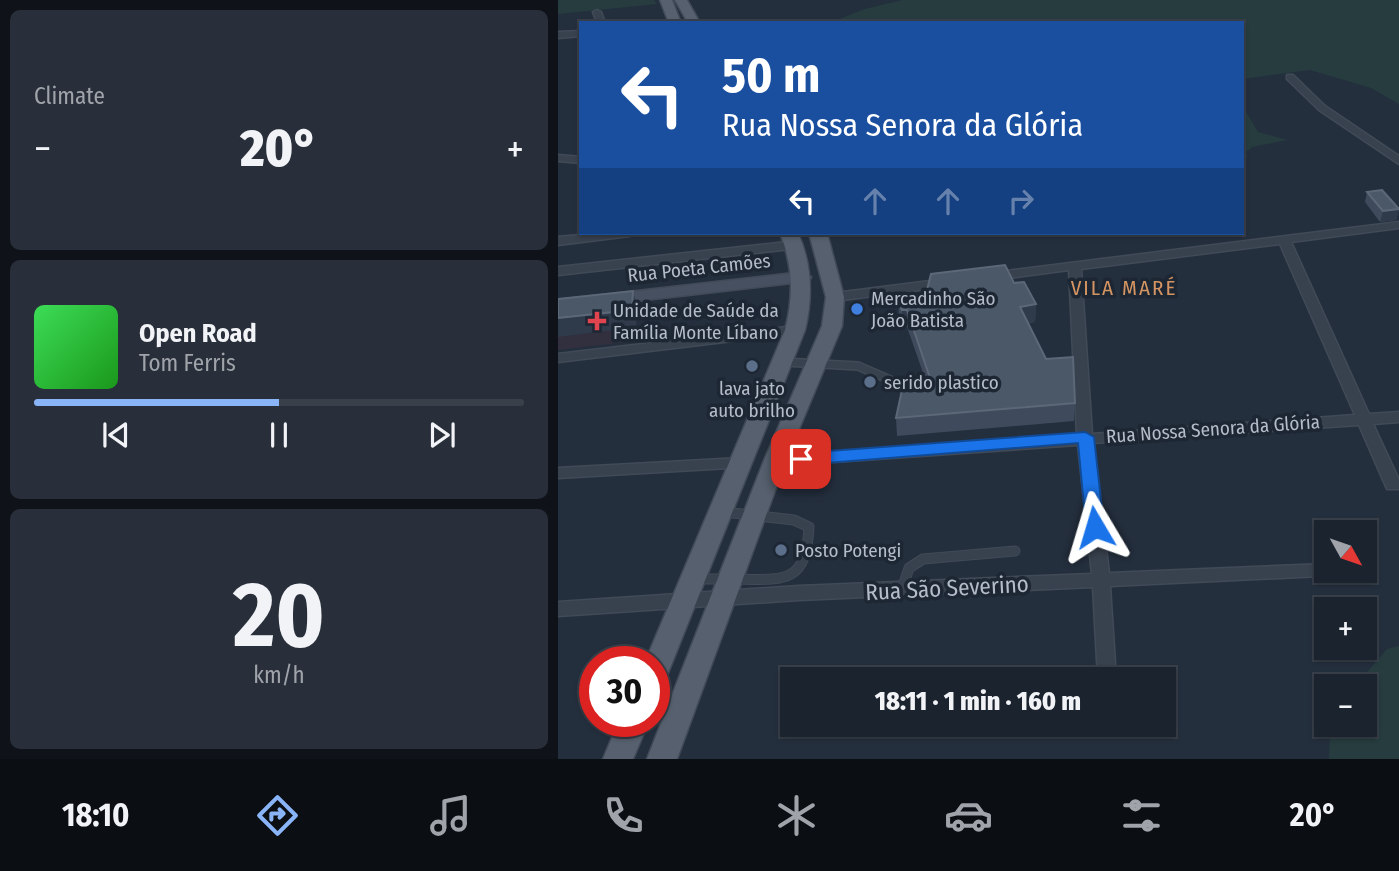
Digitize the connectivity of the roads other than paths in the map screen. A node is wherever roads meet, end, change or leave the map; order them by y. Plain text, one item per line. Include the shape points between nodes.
1 (666, 0) edge
2 (681, 0) edge
3 (597, 12) dead end
4 (600, 21) edge
5 (674, 21) edge
6 (693, 21) edge
7 (579, 33) edge
8 (558, 35) edge
9 (1290, 77) dead end
10 (558, 158) edge
11 (579, 159) edge
12 (1399, 161) edge
13 (1399, 225) edge
14 (609, 235) edge
15 (819, 235) edge
16 (792, 239) edge
17 (558, 240) edge
18 (1284, 240) junction
19 (1075, 266) junction
20 (558, 271) edge
21 (803, 277) junction
22 (981, 278) edge
23 (955, 281) edge
24 (835, 297) junction
25 (558, 305) edge
26 (795, 330) junction
27 (558, 358) edge
28 (783, 362) junction
29 (818, 363) junction
30 (911, 389) edge
31 (1399, 417) edge
32 (1363, 420) junction
33 (1085, 437) junction
34 (775, 461) junction
35 (741, 463) junction
36 (558, 473) edge
37 (1393, 485) dead end
38 (721, 512) junction
39 (754, 516) junction
40 (1015, 551) dead end
41 (1314, 571) edge
42 (694, 580) junction
43 (1101, 581) junction
44 (726, 589) junction
45 (902, 590) junction
46 (684, 603) junction
47 (558, 609) edge
48 (666, 646) edge
49 (1106, 667) edge
50 (627, 737) edge
51 (618, 759) edge
52 (662, 759) edge

1 - 5 main road
2 - 6 main road
3 - 4 street
7 - 8 street
9 - 12 street via 1322,107
10 - 11 street
13 - 18 street
14 - 17 street
15 - 24 main road
16 - 20 street
16 - 21 main road
18 - 19 street
18 - 32 street
19 - 22 street
19 - 33 street
21 - 25 street, Rua Poeta Camões
21 - 26 main road
23 - 24 street
24 - 29 main road via 832,326
26 - 27 street
26 - 28 main road
28 - 29 lane
28 - 35 main road
29 - 30 lane via 858,366
29 - 34 main road
31 - 32 street, Rua Nossa Senora da Glória
32 - 33 street, Rua Nossa Senora da Glória
32 - 37 street
33 - 34 street, Rua Nossa Senora da Glória
33 - 43 street
34 - 39 main road
35 - 36 street
35 - 38 main road
38 - 39 lane
38 - 42 main road
39 - 44 main road
39 - 44 lane via 803,522 809,527 803,565 785,578
40 - 45 lane via 923,559 909,568
41 - 43 street, Rua São Severino
42 - 44 lane
42 - 46 main road
43 - 45 street, Rua São Severino
43 - 49 street
44 - 45 street, Rua São Severino via 799,593
44 - 46 street, Rua São Severino
44 - 52 main road
46 - 47 street, Rua São Severino
46 - 48 main road
50 - 51 main road

